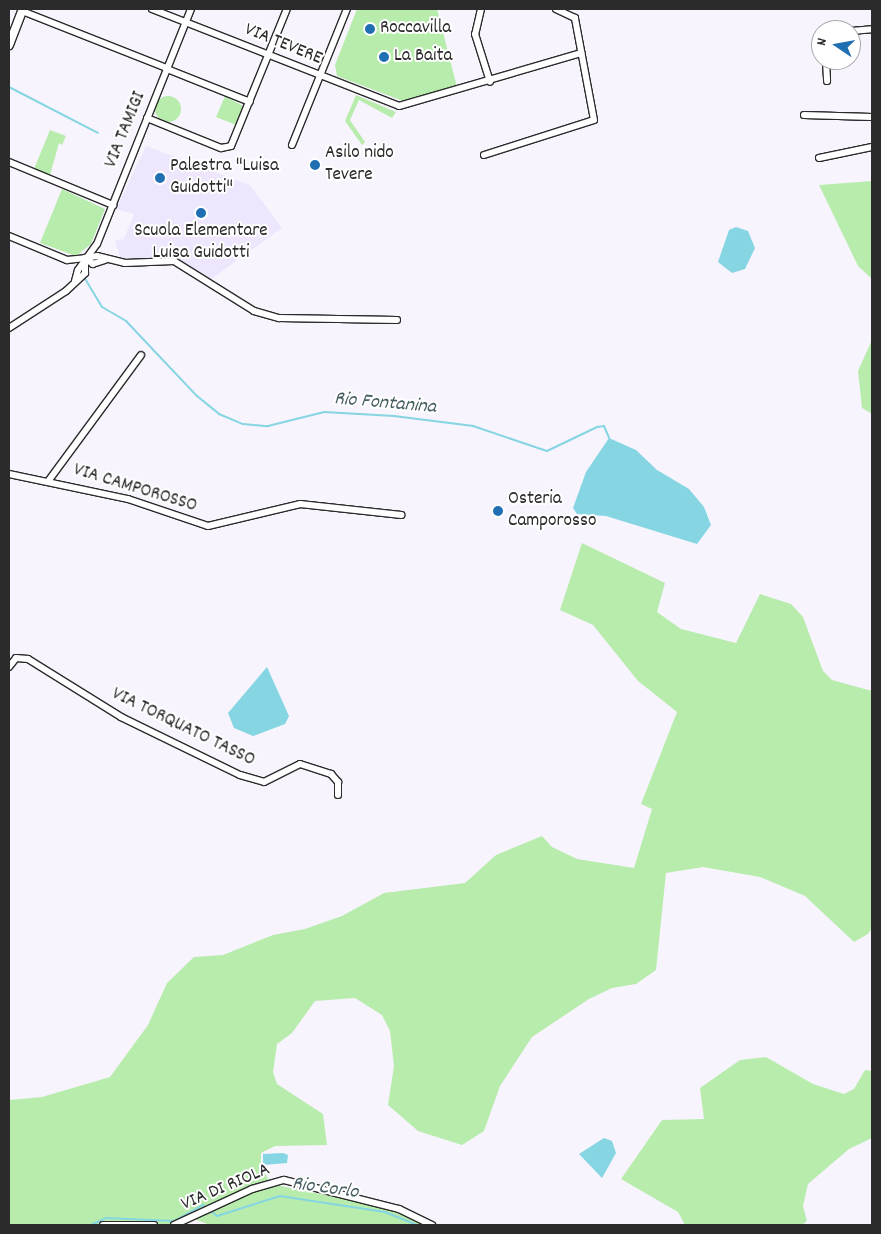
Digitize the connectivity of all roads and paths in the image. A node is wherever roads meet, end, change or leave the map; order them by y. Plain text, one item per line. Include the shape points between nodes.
1 (152, 9) edge
2 (191, 9) edge
3 (286, 9) edge
4 (347, 9) edge
5 (481, 9) edge
6 (556, 9) edge
7 (23, 10) edge
8 (186, 22) junction
9 (9, 45) edge
10 (581, 53) junction
11 (269, 55) junction
12 (167, 68) junction
13 (826, 70) edge
14 (320, 76) junction
15 (827, 81) dead end
16 (490, 82) junction
17 (250, 102) junction
18 (804, 115) dead end
19 (147, 118) junction
20 (872, 118) edge
21 (292, 145) dead end
22 (872, 148) edge
23 (484, 155) dead end
24 (819, 158) dead end
25 (9, 162) edge
26 (113, 204) junction
27 (9, 236) edge
28 (85, 258) junction
29 (72, 261) junction
30 (75, 281) junction
31 (397, 320) dead end
32 (9, 328) edge
33 (141, 355) dead end
34 (9, 474) edge
35 (49, 480) junction
36 (401, 515) dead end
37 (9, 667) edge
38 (338, 796) dead end
39 (103, 1225) edge
40 (154, 1225) edge
41 (174, 1225) edge
42 (432, 1225) edge

1 - 8 street, VIA TEVERE
2 - 8 street, VIA TAMIGI
3 - 11 street
4 - 14 street
5 - 16 street via 475,34
6 - 10 street via 575,18
7 - 9 street
7 - 12 street via 68,31
8 - 11 street, VIA TEVERE
8 - 12 street, VIA TAMIGI
10 - 16 street
10 - 23 street via 594,120
11 - 14 street, VIA TEVERE
11 - 17 street
12 - 17 street
12 - 19 street, VIA TAMIGI
13 - 15 street
14 - 16 street, VIA TEVERE via 404,107
14 - 21 street
17 - 19 street via 228,148
18 - 20 street
19 - 26 street, VIA TAMIGI
22 - 24 street
25 - 26 street
26 - 28 street, VIA TAMIGI via 96,244
27 - 29 street
28 - 29 street
28 - 30 street
28 - 30 street via 82,276
28 - 31 street via 174,261 254,311 279,318
29 - 30 street
30 - 32 street
33 - 35 street
34 - 35 street, VIA CAMPOROSSO
35 - 36 street, VIA CAMPOROSSO via 128,499 208,526 300,504
37 - 38 street, VIA TORQUATO TASSO via 16,658 28,659 121,717 240,775 264,782 300,764 331,774 338,782
39 - 40 street
41 - 42 street, VIA DI RIOLA via 252,1189 284,1180 399,1209

